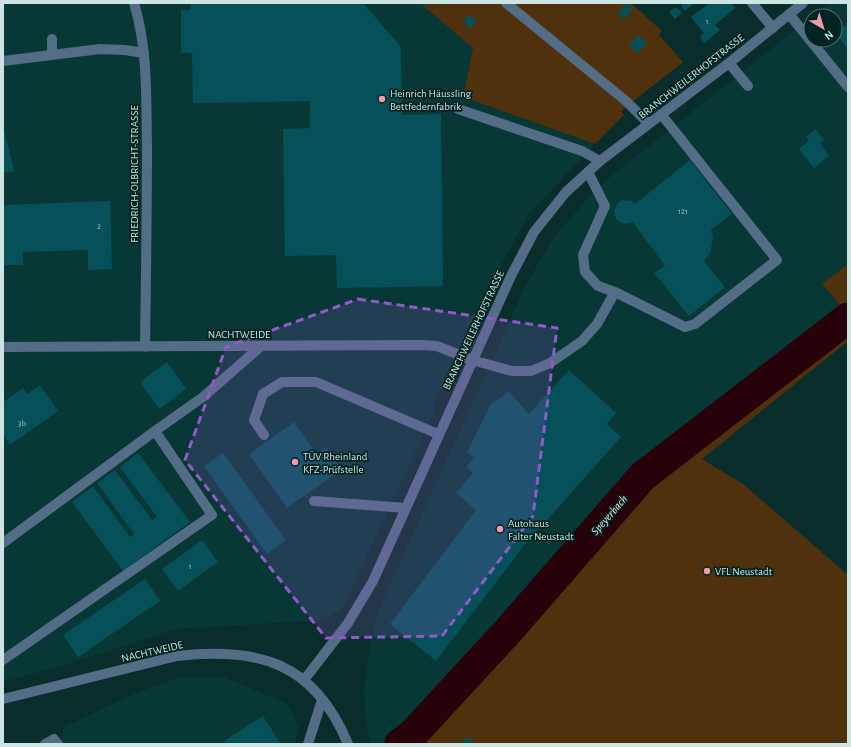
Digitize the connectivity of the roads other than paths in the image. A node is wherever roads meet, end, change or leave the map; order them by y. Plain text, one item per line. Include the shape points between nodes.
1 (134, 3) edge
2 (506, 3) edge
3 (752, 3) edge
4 (803, 3) edge
5 (789, 14) junction
6 (773, 28) junction
7 (52, 39) dead end
8 (144, 53) junction
9 (52, 55) junction
10 (3, 61) edge
11 (729, 63) junction
12 (748, 86) dead end
13 (848, 87) edge
14 (458, 109) dead end
15 (662, 114) junction
16 (649, 124) junction
17 (600, 162) junction
18 (588, 172) junction
19 (615, 292) junction
20 (145, 346) junction
21 (260, 346) junction
22 (3, 347) edge
23 (472, 360) junction
24 (155, 431) junction
25 (438, 434) junction
26 (264, 435) dead end
27 (314, 501) dead end
28 (406, 508) junction
29 (3, 543) edge
30 (3, 660) edge
31 (304, 680) junction
32 (3, 699) edge
33 (322, 700) junction
34 (45, 744) edge
35 (58, 744) edge
36 (308, 744) edge
37 (348, 744) edge

1 - 8 street, FRIEDRICH-OLBRICHT-STRASSE
2 - 16 street via 626,101
3 - 6 street
4 - 5 street, BRANCHWEILERHOFSTRASSE
5 - 6 street, BRANCHWEILERHOFSTRASSE
5 - 13 street
6 - 11 street, BRANCHWEILERHOFSTRASSE
7 - 9 street
8 - 9 street via 100,49
8 - 20 street, FRIEDRICH-OLBRICHT-STRASSE via 147,176
9 - 10 street
11 - 12 street
11 - 15 street, BRANCHWEILERHOFSTRASSE
14 - 17 street via 582,151
15 - 16 street, BRANCHWEILERHOFSTRASSE
15 - 19 street via 776,260 695,324 685,327
16 - 17 street, BRANCHWEILERHOFSTRASSE
17 - 18 street, BRANCHWEILERHOFSTRASSE
18 - 19 street via 604,206 583,255 585,272 598,286
18 - 23 street, BRANCHWEILERHOFSTRASSE via 566,192 534,232
19 - 23 street, NACHTWEIDE via 597,324 582,341 550,362 531,371 512,371
20 - 21 street, NACHTWEIDE
20 - 22 street, NACHTWEIDE
21 - 23 street, NACHTWEIDE via 437,346
21 - 24 street via 203,397
23 - 25 street, BRANCHWEILERHOFSTRASSE
24 - 29 street
24 - 30 street via 212,515
25 - 26 street via 316,382 282,382 263,394 254,420
25 - 28 street, BRANCHWEILERHOFSTRASSE
27 - 28 street
28 - 31 street, BRANCHWEILERHOFSTRASSE via 361,603
31 - 32 street, NACHTWEIDE via 274,662 230,653 202,653 177,656
31 - 33 street
33 - 36 street
33 - 37 street via 339,724
34 - 35 street via 54,739

